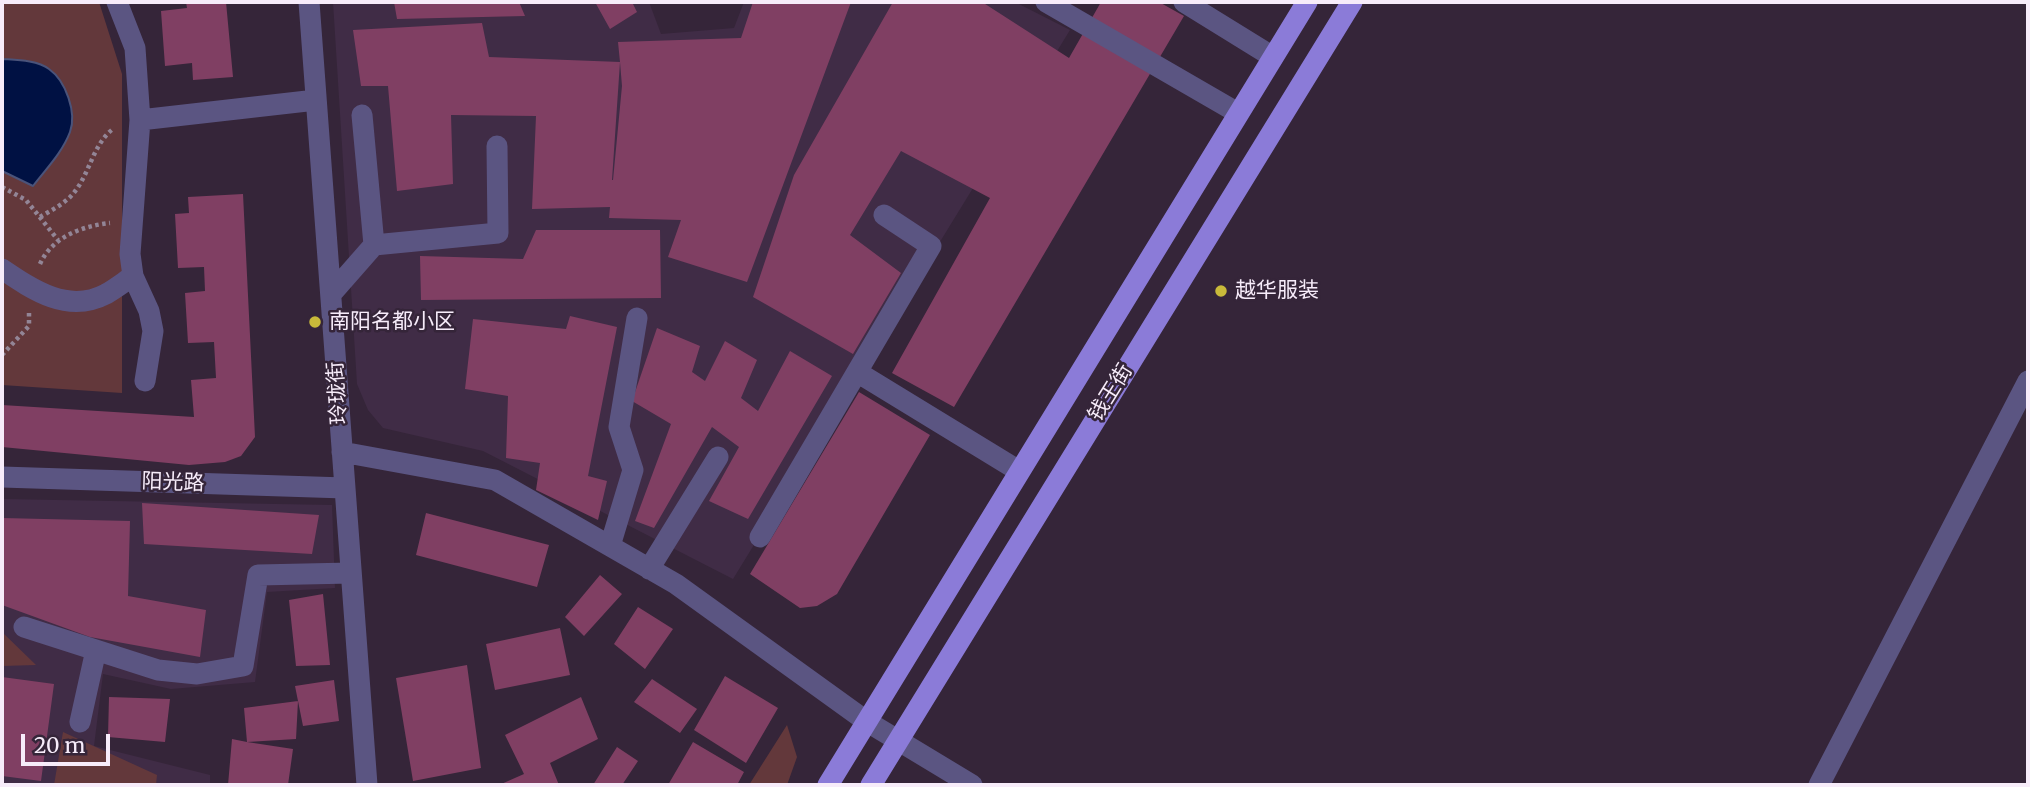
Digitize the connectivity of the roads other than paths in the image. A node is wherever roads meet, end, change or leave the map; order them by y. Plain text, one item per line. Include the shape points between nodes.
1 (117, 2) edge
2 (309, 2) edge
3 (1046, 2) edge
4 (1184, 2) edge
5 (1307, 2) edge
6 (1352, 2) edge
7 (1273, 57) junction
8 (316, 100) junction
9 (1238, 113) junction
10 (362, 115) dead end
11 (140, 120) junction
12 (497, 146) dead end
13 (884, 215) dead end
14 (374, 246) junction
15 (2, 269) edge
16 (133, 276) junction
17 (331, 294) junction
18 (637, 318) dead end
19 (857, 372) junction
20 (145, 381) dead end
21 (2028, 381) edge
22 (342, 452) junction
23 (718, 457) dead end
24 (1019, 471) junction
25 (2, 477) edge
26 (345, 488) junction
27 (760, 537) dead end
28 (610, 546) junction
29 (649, 569) junction
30 (351, 573) junction
31 (24, 626) dead end
32 (96, 650) junction
33 (80, 722) dead end
34 (866, 722) junction
35 (898, 741) junction
36 (367, 785) edge
37 (828, 785) edge
38 (871, 785) edge
39 (972, 785) edge
40 (1819, 785) edge

1 - 11 street via 135,47
2 - 8 street, 玲珑街
3 - 9 street
4 - 7 street
5 - 7 main road, 钱王街
6 - 35 main road, 钱王街
7 - 9 main road, 钱王街
8 - 11 street
8 - 17 street, 玲珑街
9 - 24 main road, 钱王街
10 - 14 street
11 - 16 street via 130,254
12 - 14 street via 498,233
13 - 19 street via 931,246
14 - 17 street
15 - 16 street via 59,300 83,303
16 - 20 street via 153,331
17 - 22 street, 玲珑街
18 - 28 street via 620,427 633,470
19 - 24 street
19 - 27 street
21 - 40 street
22 - 26 street, 玲珑街
22 - 28 street via 495,480
23 - 29 street
24 - 34 main road, 钱王街
25 - 26 street, 阳光路
26 - 30 street, 玲珑街
28 - 29 street
29 - 34 street
30 - 32 street via 258,575 243,666 197,674 158,670
30 - 36 street, 玲珑街
31 - 32 street
32 - 33 street
34 - 35 street
34 - 37 main road, 钱王街
35 - 38 main road, 钱王街
35 - 39 street

